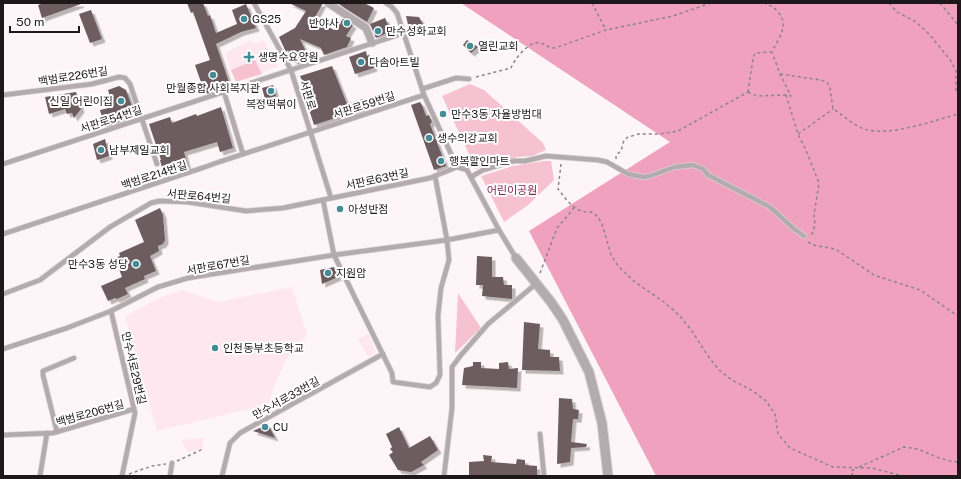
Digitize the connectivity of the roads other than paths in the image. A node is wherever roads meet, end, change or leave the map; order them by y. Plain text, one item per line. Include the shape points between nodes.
1 (254, 3) edge
2 (328, 3) edge
3 (386, 3) edge
4 (404, 33) junction
5 (372, 43) junction
6 (291, 70) junction
7 (469, 79) road end
8 (422, 89) junction
9 (224, 92) junction
10 (3, 95) edge
11 (424, 95) junction
12 (142, 119) junction
13 (310, 132) junction
14 (243, 154) junction
15 (3, 164) edge
16 (157, 164) dead end
17 (457, 167) junction
18 (435, 176) junction
19 (471, 177) junction
20 (331, 198) junction
21 (323, 200) junction
22 (499, 230) junction
23 (3, 234) edge
24 (804, 236) dead end
25 (447, 240) junction
26 (334, 255) junction
27 (516, 258) joint
28 (537, 284) junction
29 (3, 294) edge
30 (111, 311) junction
31 (3, 349) edge
32 (383, 354) junction
33 (74, 358) dead end
34 (134, 410) junction
35 (57, 432) junction
36 (47, 433) junction
37 (540, 434) dead end
38 (3, 435) edge
39 (172, 463) dead end
40 (40, 476) edge
41 (122, 476) edge
42 (170, 476) edge
43 (222, 476) edge
44 (444, 476) edge
45 (544, 476) edge
46 (608, 476) edge

1 - 6 lane, 서판로
2 - 5 street via 366,28
3 - 4 lane via 397,13
4 - 5 lane, 서판로54번길
4 - 8 lane
5 - 6 lane, 서판로54번길
6 - 9 lane, 서판로54번길
6 - 13 lane, 서판로
7 - 8 lane via 456,78
8 - 11 lane
9 - 12 lane, 서판로54번길
9 - 14 lane
10 - 12 lane, 백범로226번길 via 125,78 130,84
11 - 13 lane, 서판로59번길
11 - 17 lane
12 - 15 lane, 서판로54번길
12 - 16 lane
13 - 14 lane, 백범로214번길
13 - 20 lane, 서판로
14 - 23 lane, 백범로214번길
17 - 18 lane, 서판로63번길
17 - 19 lane via 467,170
18 - 20 lane, 서판로63번길
18 - 25 lane
19 - 22 lane
19 - 24 lane via 483,170 514,161 546,156 598,160 628,174 643,177 675,167 693,165 703,169 708,176 770,206
20 - 21 lane, 서판로63번길
21 - 26 lane
21 - 29 lane, 서판로64번길 via 283,208 246,210 187,202 151,203 110,227 40,280
22 - 25 lane, 서판로67번길
22 - 27 lane
25 - 26 lane, 서판로67번길
25 - 32 lane via 449,260 441,288 438,316 440,375 436,383 430,387 393,382 392,373
26 - 30 lane, 서판로67번길 via 188,278 158,287
26 - 32 lane
27 - 28 street
28 - 44 lane via 488,324 452,367 452,408
28 - 46 street via 563,320 589,372 602,423
30 - 31 lane, 서판로67번길
30 - 34 lane, 만수서로29번길
32 - 43 lane, 만수서로33번길 via 240,433 230,443
33 - 35 lane via 43,371
34 - 35 lane, 백범로206번길
34 - 41 lane, 만수서로29번길
35 - 36 lane, 백범로206번길
36 - 38 lane, 백범로206번길
36 - 40 lane
37 - 45 lane
39 - 42 lane

